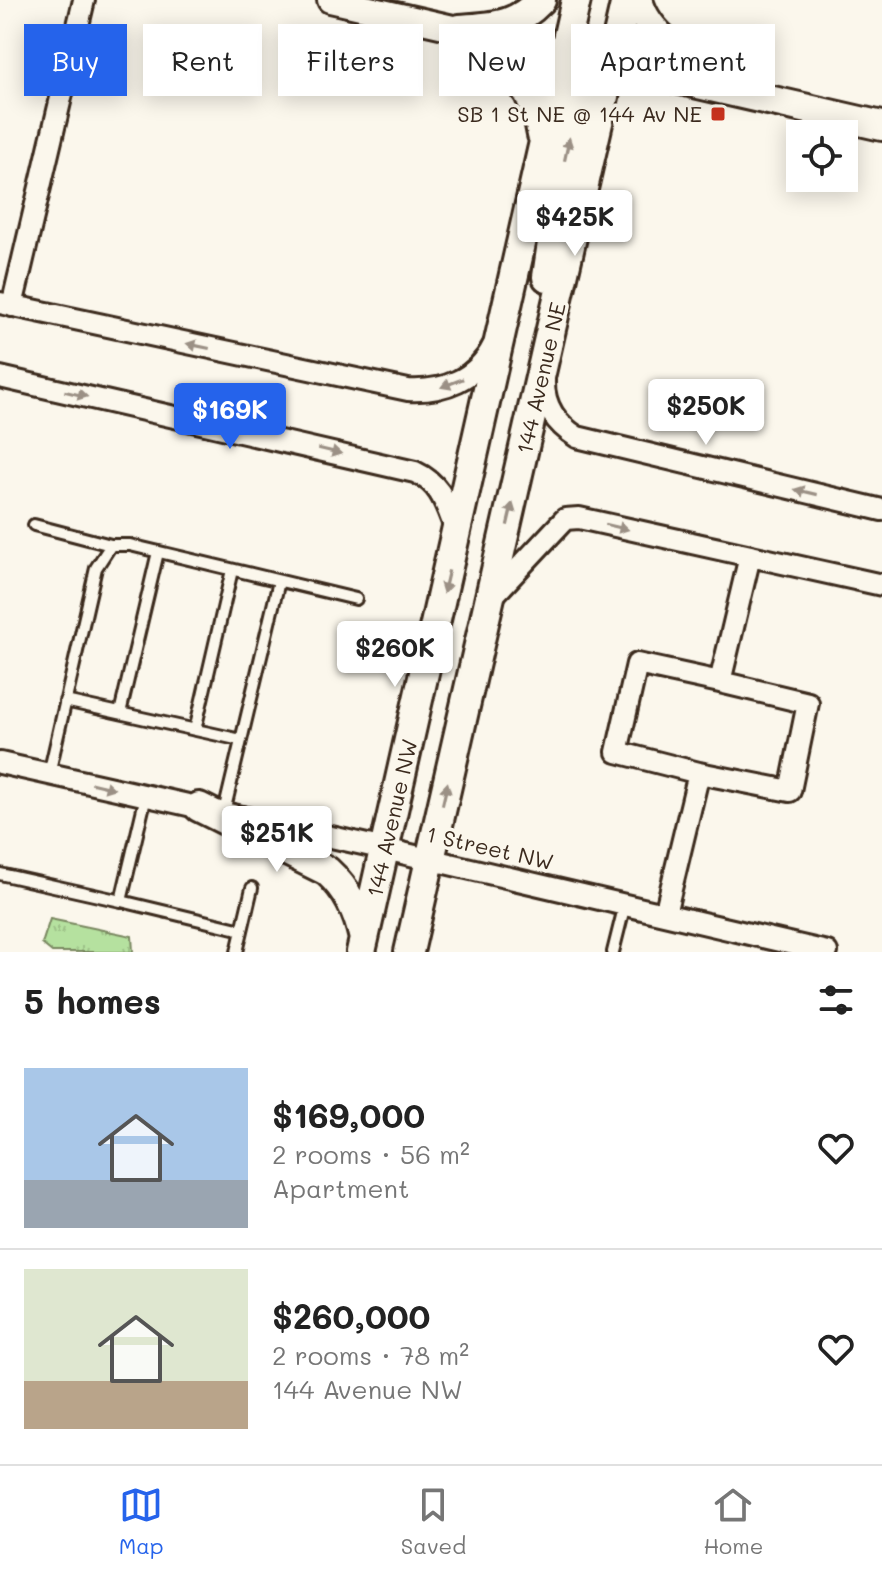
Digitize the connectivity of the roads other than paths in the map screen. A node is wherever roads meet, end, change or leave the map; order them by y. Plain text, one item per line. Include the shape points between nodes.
1 (84, 0) edge
2 (330, 0) edge
3 (541, 0) edge
4 (576, 0) edge
5 (626, 0) edge
6 (638, 0) edge
7 (439, 24) edge
8 (506, 24) edge
9 (621, 24) edge
10 (555, 51) edge
11 (563, 53) junction
12 (571, 55) edge
13 (530, 96) edge
14 (605, 96) edge
15 (751, 96) edge
16 (755, 97) junction
17 (882, 126) edge
18 (543, 145) junction
19 (6, 305) edge
20 (503, 327) junction
21 (544, 362) junction
22 (0, 377) edge
23 (519, 475) junction
24 (882, 510) edge
25 (34, 525) dead end
26 (457, 533) junction
27 (111, 545) junction
28 (158, 552) junction
29 (750, 556) junction
30 (232, 570) junction
31 (279, 581) junction
32 (882, 585) edge
33 (491, 598) junction
34 (356, 599) dead end
35 (720, 682) junction
36 (65, 701) junction
37 (120, 713) junction
38 (195, 730) junction
39 (241, 740) junction
40 (0, 763) edge
41 (699, 773) junction
42 (49, 774) junction
43 (146, 796) junction
44 (211, 810) junction
45 (385, 849) junction
46 (431, 859) junction
47 (0, 874) edge
48 (252, 888) dead end
49 (121, 901) junction
50 (625, 904) junction
51 (665, 914) junction
52 (242, 930) junction
53 (363, 947) edge
54 (237, 952) edge
55 (409, 952) edge
56 (613, 952) edge
57 (827, 952) edge

1 - 19 street
2 - 7 street
3 - 8 main road
4 - 11 main road
5 - 9 main road, 144 Avenue NE
6 - 16 main road via 657,34
10 - 11 street
11 - 12 main road
11 - 18 main road
23 -> 11 main road via 578,96
13 - 18 main road
14 - 21 main road, 144 Avenue NE
15 - 16 main road
16 - 17 main road
18 - 20 main road
20 -> 19 street via 487,359 472,374 422,391
20 - 26 main road, 144 Avenue NW
21 - 23 main road, 144 Avenue NE
24 -> 21 street via 577,437 562,428 543,394
22 -> 26 street via 415,472 433,482
33 -> 23 main road
25 - 27 lane
26 -> 45 main road, 144 Avenue NW
27 - 28 lane
27 - 36 lane via 96,568
28 - 30 lane
28 - 37 lane
29 - 32 street
33 -> 29 street via 565,519
29 - 35 street
30 - 31 lane
30 - 38 lane
31 - 34 lane
31 - 39 lane
46 -> 33 main road
35 - 41 street via 637,664 623,722 617,752
35 - 41 street via 808,703 790,791
36 - 37 lane
36 - 42 lane
37 - 38 lane
38 - 39 lane
39 - 44 lane
40 - 42 street, 1 Street NW
41 - 51 street
42 -> 43 street, 1 Street NW
43 - 44 street, 1 Street NW
43 - 49 lane
44 - 45 street, 1 Street NW
44 - 53 main road via 327,871 350,898
45 - 46 street, 1 Street NW
45 - 53 main road, 144 Avenue NW
46 - 50 street, 1 Street NW
46 - 55 main road
47 - 49 lane
48 - 52 lane
49 - 52 lane
50 - 51 street, 1 Street NW
50 - 56 lane
51 - 57 street, 1 Street NW
52 - 54 lane

